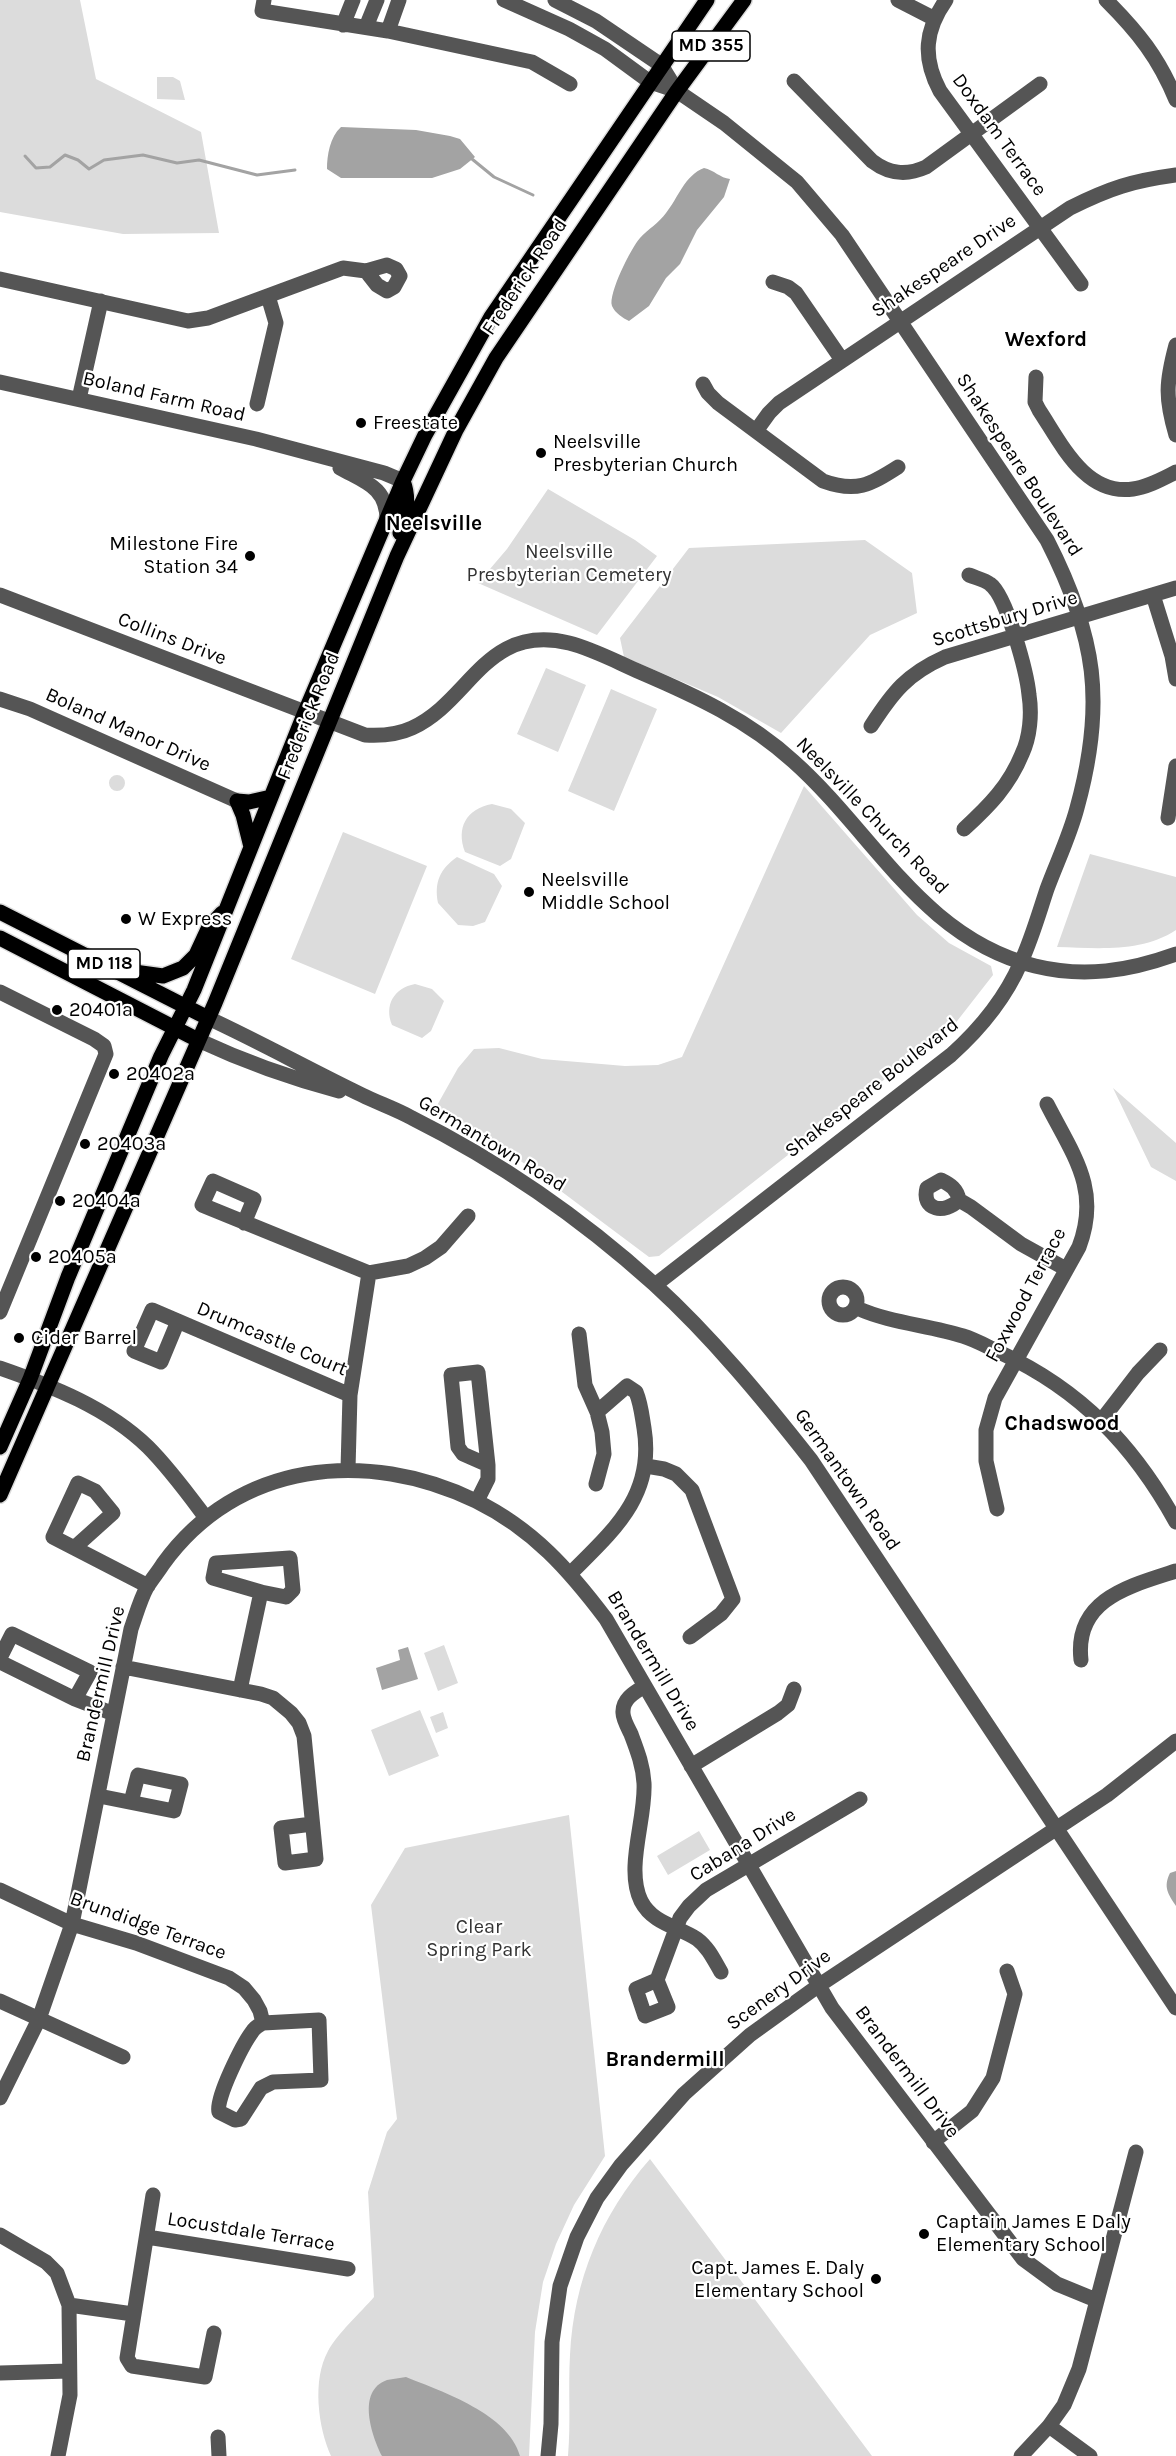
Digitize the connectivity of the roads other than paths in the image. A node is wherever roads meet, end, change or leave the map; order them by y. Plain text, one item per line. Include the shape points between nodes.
1 (264, 0) edge
2 (353, 0) edge
3 (377, 0) edge
4 (399, 0) edge
5 (504, 0) edge
6 (555, 0) edge
7 (707, 0) edge
8 (744, 0) edge
9 (898, 0) edge
10 (946, 0) edge
11 (1115, 3) edge
12 (933, 18) junction
13 (343, 25) junction
14 (366, 27) junction
15 (388, 31) junction
16 (661, 65) junction
17 (794, 81) dead end
18 (650, 82) junction
19 (570, 84) dead end
20 (1040, 84) dead end
21 (677, 91) junction
22 (1176, 100) edge
23 (972, 134) junction
24 (1176, 175) edge
25 (1040, 227) junction
26 (366, 271) dead end
27 (0, 279) edge
28 (773, 282) dead end
29 (1081, 284) dead end
30 (268, 296) junction
31 (101, 301) junction
32 (900, 320) junction
33 (1176, 345) edge
34 (842, 360) junction
35 (1036, 378) dead end
36 (0, 382) edge
37 (703, 384) dead end
38 (79, 399) junction
39 (256, 404) dead end
40 (756, 431) junction
41 (1176, 435) edge
42 (318, 457) junction
43 (898, 467) dead end
44 (1176, 472) edge
45 (403, 482) junction
46 (387, 520) junction
47 (397, 556) junction
48 (969, 575) dead end
49 (1176, 588) edge
50 (0, 595) edge
51 (1153, 595) junction
52 (1080, 617) junction
53 (1014, 636) junction
54 (1176, 679) edge
55 (0, 699) edge
56 (305, 712) junction
57 (329, 722) junction
58 (871, 726) dead end
59 (1176, 766) edge
60 (271, 797) junction
61 (237, 801) junction
62 (1168, 818) dead end
63 (964, 829) dead end
64 (251, 848) junction
65 (228, 907) junction
66 (0, 912) edge
67 (0, 938) edge
68 (1176, 954) edge
69 (1021, 963) junction
70 (113, 969) junction
71 (0, 992) edge
72 (186, 1006) junction
73 (208, 1018) junction
74 (174, 1029) junction
75 (198, 1040) junction
76 (363, 1096) junction
77 (1047, 1104) dead end
78 (959, 1200) dead end
79 (468, 1216) dead end
80 (244, 1222) dead end
81 (1066, 1269) junction
82 (369, 1273) junction
83 (655, 1285) junction
84 (856, 1308) dead end
85 (0, 1312) edge
86 (178, 1321) dead end
87 (579, 1334) dead end
88 (1160, 1350) dead end
89 (1016, 1360) junction
90 (0, 1368) edge
91 (30, 1379) junction
92 (48, 1386) junction
93 (350, 1395) junction
94 (597, 1412) junction
95 (1101, 1421) junction
96 (0, 1447) edge
97 (488, 1465) junction
98 (646, 1466) junction
99 (348, 1469) junction
100 (596, 1484) dead end
101 (0, 1495) edge
102 (477, 1501) junction
103 (998, 1509) dead end
104 (206, 1518) junction
105 (1176, 1522) edge
106 (74, 1548) dead end
107 (1176, 1571) edge
108 (571, 1573) junction
109 (148, 1586) junction
110 (261, 1592) junction
111 (690, 1637) dead end
112 (0, 1660) edge
113 (1081, 1660) dead end
114 (123, 1667) junction
115 (645, 1686) junction
116 (794, 1689) dead end
117 (240, 1690) junction
118 (75, 1699) junction
119 (114, 1714) junction
120 (1176, 1741) edge
121 (691, 1766) junction
122 (99, 1796) junction
123 (860, 1799) dead end
124 (131, 1802) dead end
125 (312, 1824) dead end
126 (1056, 1828) junction
127 (747, 1865) junction
128 (0, 1890) edge
129 (72, 1924) junction
130 (677, 1929) junction
131 (1007, 1971) dead end
132 (721, 1972) dead end
133 (657, 1980) dead end
134 (818, 1986) junction
135 (0, 2001) edge
136 (1176, 2008) edge
137 (39, 2019) junction
138 (263, 2022) junction
139 (123, 2057) dead end
140 (0, 2098) edge
141 (933, 2142) junction
142 (1136, 2152) dead end
143 (153, 2195) dead end
144 (0, 2235) edge
145 (147, 2237) junction
146 (348, 2269) dead end
147 (1096, 2300) junction
148 (69, 2306) junction
149 (133, 2314) junction
150 (214, 2333) dead end
151 (69, 2371) junction
152 (0, 2373) edge
153 (1049, 2426) junction
154 (218, 2437) dead end
155 (58, 2456) edge
156 (219, 2456) edge
157 (548, 2456) edge
158 (1021, 2456) edge
159 (1090, 2456) edge

1 - 13 street via 262,11
2 - 13 street
3 - 14 street
4 - 15 street
5 - 18 street, Shakespeare Boulevard via 605,49
6 - 16 street, Shakespeare Boulevard via 596,21
7 - 16 main road, Frederick Road / MD 355
8 - 21 main road, Frederick Road / MD 355
9 - 12 street
10 - 12 street, Doxdam Terrace
11 - 22 street via 1164,70
12 - 23 street, Doxdam Terrace via 927,48 931,74
13 - 14 street
14 - 15 street
15 - 19 street via 532,62
16 - 18 main road, Frederick Road / MD 355
16 - 21 street, Shakespeare Boulevard
17 - 23 street via 882,169 896,173 926,168
18 - 21 street, Shakespeare Boulevard
18 - 45 main road, Frederick Road / MD 355 via 491,317
20 - 23 street
21 - 32 street, Shakespeare Boulevard via 724,123 796,182 842,236
21 - 47 main road, Frederick Road / MD 355 via 496,358 456,430
23 - 25 street, Doxdam Terrace
24 - 25 street, Shakespeare Drive via 1111,188
25 - 29 street, Doxdam Terrace
25 - 32 street, Shakespeare Drive
26 - 30 street via 343,268
27 - 31 street
28 - 34 street via 796,294
30 - 31 street via 208,318 188,321
30 - 39 street via 276,323
31 - 38 street
32 - 34 street, Shakespeare Drive
32 - 52 street, Shakespeare Boulevard via 1047,540 1068,581
33 - 41 street via 1167,390
34 - 40 street, Shakespeare Drive via 779,403
35 - 44 street via 1035,402 1039,411 1076,466 1095,481 1116,489 1132,489
36 - 38 street, Boland Farm Road
37 - 40 street via 718,404
38 - 42 street, Boland Farm Road
40 - 43 street via 823,481 841,488 874,483
42 - 45 street, Boland Farm Road via 384,473
42 - 46 street, Boland Farm Road via 375,487 385,500
45 - 46 main road, Frederick Road / MD 355
45 - 47 main road via 408,492
46 - 56 main road, Frederick Road / MD 355
47 - 57 main road, Frederick Road / MD 355
48 - 53 street via 996,590
49 - 51 street, Scottsbury Drive
50 - 56 street, Collins Drive
51 - 52 street, Scottsbury Drive
51 - 54 street
52 - 53 street, Scottsbury Drive
52 - 69 street, Shakespeare Boulevard via 1093,684 1090,752 1077,810
53 - 58 street, Scottsbury Drive via 925,666 891,695
53 - 63 street via 1029,695 1030,722 1024,752 1002,792
55 - 61 street, Boland Manor Drive
56 - 57 street, Collins Drive
56 - 60 main road, Frederick Road / MD 355
57 - 69 street, Neelsville Church Road via 365,735 400,733 426,720 485,663 504,650 542,640 572,644 708,702 749,725 812,779 939,917 974,943
57 - 73 main road, Frederick Road / MD 355
59 - 62 street
60 - 61 main road
60 - 64 main road, Frederick Road / MD 355
61 - 64 main road
64 - 65 main road, Frederick Road / MD 355
65 - 70 main road via 209,927 196,955 183,968 163,976
65 - 72 main road, Frederick Road / MD 355
66 - 70 main road, Germantown Road / MD 118
67 - 74 main road, Germantown Road / MD 118
68 - 69 street, Neelsville Church Road via 1101,973 1051,970
69 - 83 street, Shakespeare Boulevard via 997,1006 951,1055
70 - 72 main road, Germantown Road / MD 118
71 - 85 street via 94,1039 104,1046 106,1054
72 - 73 main road, Germantown Road / MD 118
72 - 74 main road, Frederick Road / MD 355
73 - 75 main road, Frederick Road / MD 355
73 - 76 street, Germantown Road
74 - 75 main road, Germantown Road / MD 118
74 - 91 main road, Frederick Road / MD 355 via 68,1277
75 - 76 street, Germantown Road via 286,1075
75 - 92 main road, Frederick Road / MD 355
76 - 83 street, Germantown Road via 421,1123 514,1178
77 - 81 street, Foxwood Terrace via 1082,1173 1088,1196 1084,1233
78 - 81 street via 1021,1244
79 - 82 street via 441,1247 425,1258 408,1266
80 - 82 street
81 - 89 street, Foxwood Terrace
82 - 93 street
83 - 126 street, Germantown Road via 746,1380 811,1461
84 - 89 street via 874,1316 965,1336
86 - 93 street, Drumcastle Court
87 - 94 street via 585,1385
88 - 95 street
89 - 95 street via 1062,1388
89 - 103 street, Foxwood Terrace via 994,1398 986,1430 986,1461
90 - 91 street
91 - 92 street
91 - 96 main road, Frederick Road / MD 355
92 - 101 main road, Frederick Road / MD 355
92 - 104 street via 90,1405 133,1433 169,1470
93 - 99 street
94 - 98 street via 627,1386 636,1392 647,1444
94 - 100 street via 604,1454
95 - 105 street via 1136,1459
97 - 97 street via 478,1372 451,1374 458,1447 463,1454
97 - 102 street via 488,1479
98 - 108 street via 627,1512
98 - 111 street via 676,1474 692,1490 733,1599 721,1614
99 - 102 street, Brandermill Drive via 439,1485
99 - 104 street, Brandermill Drive via 273,1481 237,1497
102 - 108 street, Brandermill Drive via 520,1528
104 - 109 street, Brandermill Drive via 182,1541
106 - 109 street
107 - 113 street via 1107,1599 1084,1624 1079,1644
108 - 115 street, Brandermill Drive via 606,1618
109 - 114 street, Brandermill Drive via 131,1629
110 - 110 street via 213,1578 216,1563 290,1557 293,1590 286,1597
110 - 117 street
112 - 118 street
112 - 118 street via 12,1634 90,1672
114 - 117 street
114 - 119 street, Brandermill Drive
115 - 121 street, Brandermill Drive
115 - 130 street via 625,1702 623,1713 642,1761 644,1785 635,1881 649,1914
116 - 121 street via 788,1705 778,1713
117 - 125 street via 273,1698 299,1723 304,1736
118 - 119 street
119 - 122 street, Brandermill Drive
120 - 126 street, Scenery Drive via 1107,1795
121 - 127 street, Brandermill Drive
122 - 124 street
122 - 129 street, Brandermill Drive
123 - 127 street, Cabana Drive
126 - 134 street, Scenery Drive
126 - 136 street, Germantown Road
127 - 130 street, Cabana Drive via 697,1898 680,1918
127 - 134 street, Brandermill Drive
128 - 129 street, Brundidge Terrace
129 - 137 street, Brandermill Drive
129 - 138 street, Brundidge Terrace via 229,1978 254,2000
130 - 132 street via 708,1949
130 - 133 street, Cabana Drive
131 - 141 street via 1015,1994 993,2078 972,2111
134 - 141 street, Brandermill Drive
134 - 157 street, Scenery Drive via 750,2035 684,2094 597,2198 577,2237 560,2286 552,2342
135 - 137 street
137 - 139 street
137 - 140 street, Brandermill Drive
138 - 138 street via 247,2039 218,2101 219,2112 234,2120 241,2119 261,2088 273,2082 321,2080 319,2020
141 - 147 street, Brandermill Drive via 1023,2259 1057,2284
142 - 147 street
143 - 145 street
144 - 148 street via 46,2262 57,2273
145 - 146 street, Locustdale Terrace
145 - 149 street
147 - 153 street via 1079,2369 1064,2405
148 - 149 street
148 - 151 street
149 - 150 street via 127,2358 132,2366 205,2377
151 - 152 street
151 - 155 street via 70,2395
153 - 158 street
153 - 159 street
154 - 156 street

